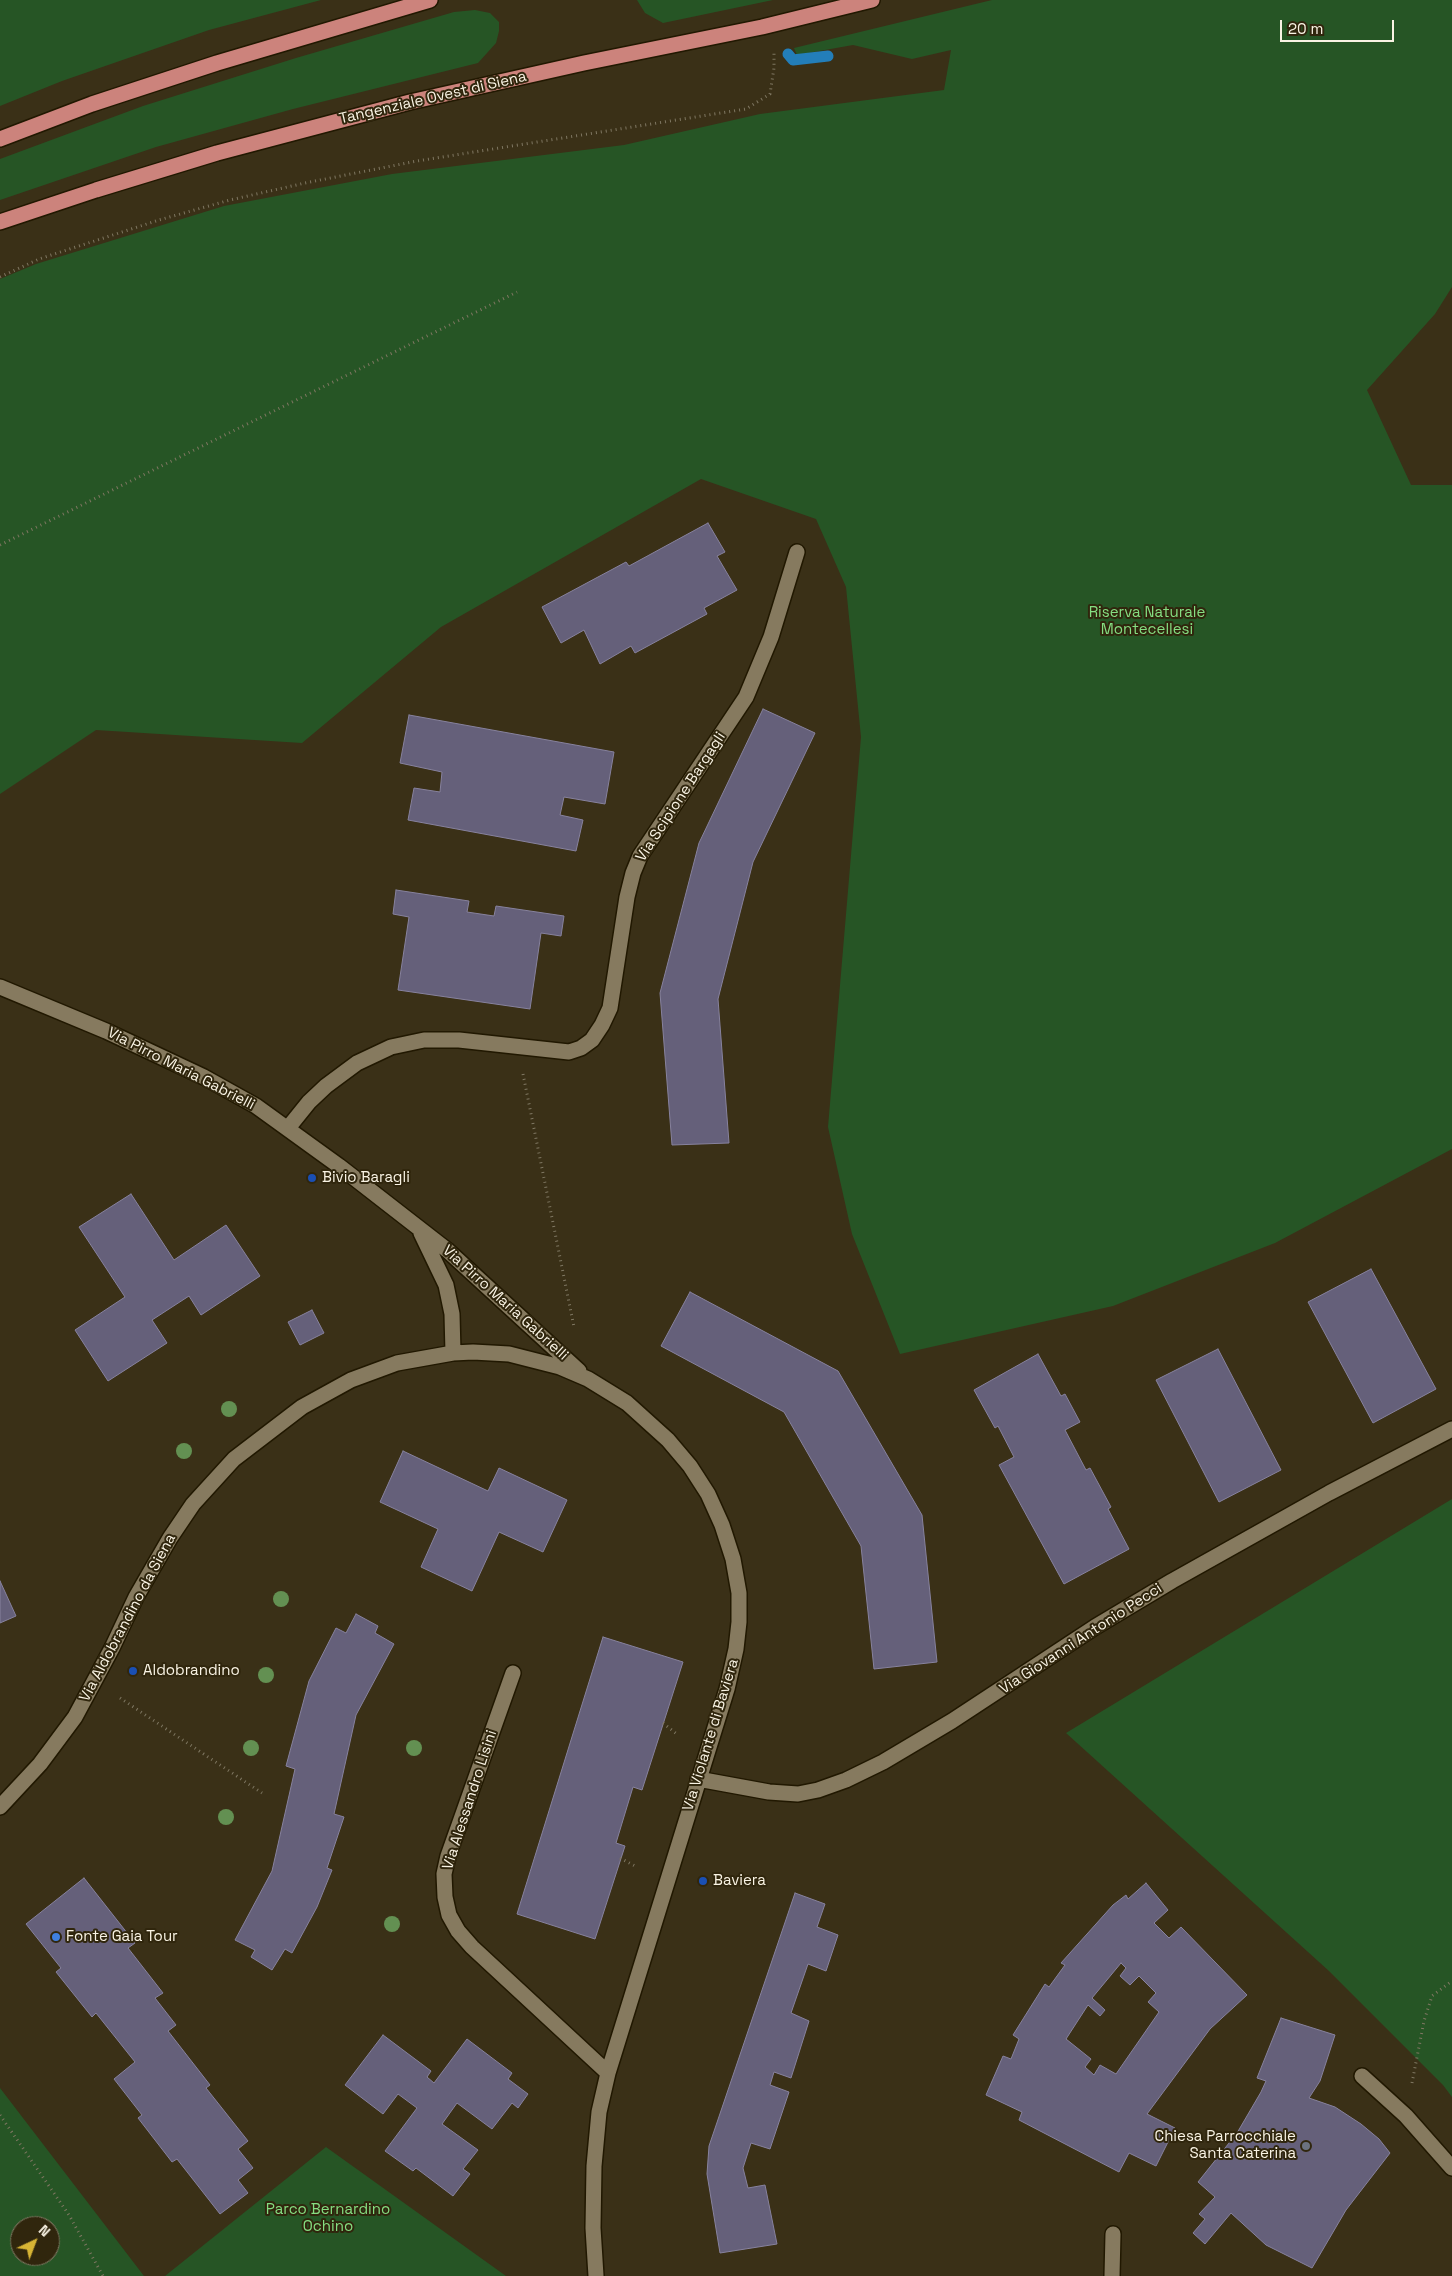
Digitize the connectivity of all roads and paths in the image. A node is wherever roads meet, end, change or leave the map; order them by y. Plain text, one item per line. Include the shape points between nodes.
1 (430, 0) edge
2 (872, 0) edge
3 (774, 52) dead end
4 (0, 139) edge
5 (0, 222) edge
6 (0, 277) edge
7 (517, 292) dead end
8 (0, 545) edge
9 (797, 552) dead end
10 (0, 987) edge
11 (518, 1045) junction
12 (288, 1128) junction
13 (419, 1230) junction
14 (575, 1333) dead end
15 (454, 1353) junction
16 (588, 1379) junction
17 (1452, 1430) edge
18 (513, 1673) dead end
19 (120, 1698) dead end
20 (663, 1723) dead end
21 (678, 1735) dead end
22 (698, 1779) junction
23 (262, 1793) dead end
24 (0, 1807) edge
25 (620, 1858) dead end
26 (635, 1866) dead end
27 (1452, 1981) edge
28 (608, 2073) junction
29 (1362, 2076) dead end
30 (0, 2115) edge
31 (1406, 2116) junction
32 (1452, 2168) edge
33 (1114, 2234) dead end
34 (103, 2276) edge
35 (596, 2276) edge
36 (1112, 2276) edge

1 - 4 highway via 217,63 92,104
2 - 5 highway, Tangenziale Ovest di Siena via 762,27 410,102 207,156
3 - 6 path via 770,94 746,109 305,182 159,220 39,258
7 - 8 path
9 - 11 street, Via Scipione Bargagli via 771,637 746,697 640,856 627,897 610,1008 602,1025 592,1040 568,1052
10 - 12 street, Via Pirro Maria Gabrielli via 106,1031 204,1077
11 - 12 street, Via Scipione Bargagli via 424,1040 391,1047 356,1064 337,1078 309,1102
11 - 14 path
12 - 13 street, Via Pirro Maria Gabrielli
13 - 15 street, Via Pirro Maria Gabrielli via 446,1285 452,1314
13 - 16 street, Via Pirro Maria Gabrielli via 478,1276
15 - 16 street, Via Violante di Baviera via 493,1352 518,1356 560,1367
15 - 24 street, Via Aldobrandino da Siena via 397,1363 351,1380 318,1397 255,1442 215,1478 193,1504 154,1565 75,1717 40,1764
16 - 22 street, Via Violante di Baviera via 644,1417 690,1466 712,1502 733,1559 738,1593 736,1649 727,1689
17 - 22 street, Via Giovanni Antonio Pecci via 1329,1492 1172,1581 1095,1627 952,1721 846,1780 818,1790 791,1794
18 - 28 street, Via Alessandro Lisini via 448,1856 444,1874 449,1915 472,1947
19 - 23 path
20 - 21 path
22 - 28 street, Via Violante di Baviera
25 - 26 path
27 - 31 path via 1432,1996 1424,2021
28 - 35 street, Via Violante di Baviera via 594,2166
29 - 31 street
30 - 34 path via 69,2214
31 - 32 street
33 - 36 street

